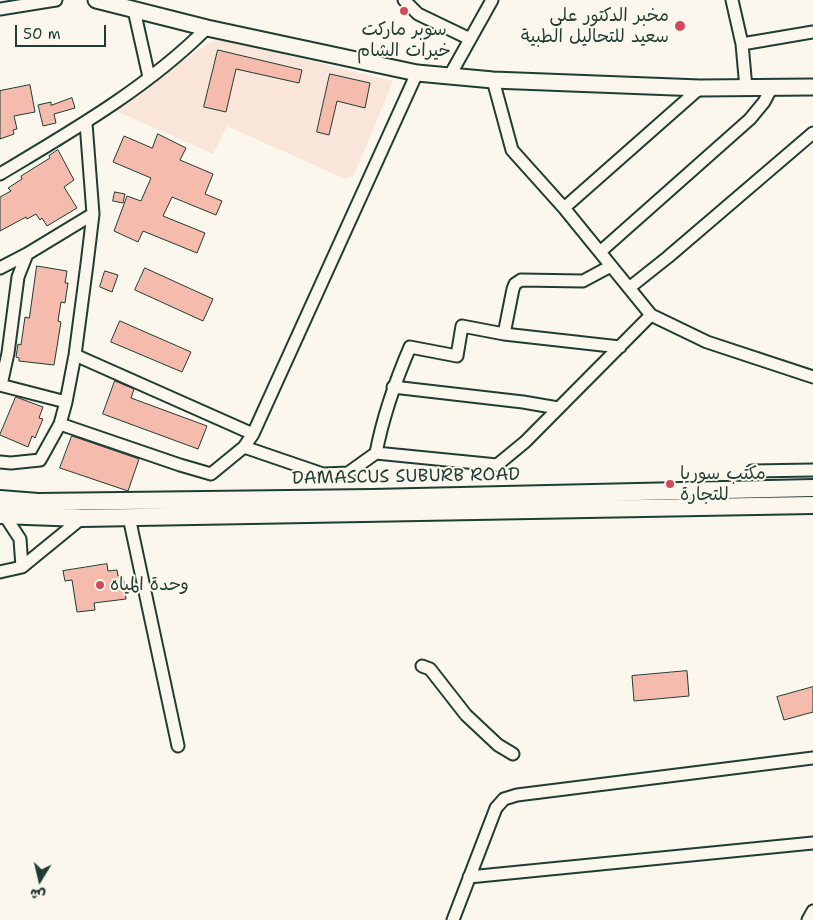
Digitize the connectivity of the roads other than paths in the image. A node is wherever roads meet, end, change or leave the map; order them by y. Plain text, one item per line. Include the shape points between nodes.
1 (56, 0) edge
2 (96, 0) edge
3 (404, 0) edge
4 (492, 0) edge
5 (732, 0) edge
6 (0, 9) edge
7 (134, 10) junction
8 (206, 28) junction
9 (813, 32) edge
10 (470, 39) junction
11 (742, 44) junction
12 (417, 73) junction
13 (149, 77) junction
14 (450, 77) junction
15 (493, 80) junction
16 (813, 87) edge
17 (700, 88) junction
18 (746, 88) junction
19 (772, 88) junction
20 (86, 123) junction
21 (813, 133) edge
22 (0, 174) edge
23 (564, 208) junction
24 (93, 214) junction
25 (600, 252) junction
26 (27, 254) junction
27 (611, 266) junction
28 (0, 268) edge
29 (629, 288) junction
30 (652, 315) junction
31 (504, 334) junction
32 (620, 347) junction
33 (75, 355) junction
34 (813, 377) edge
35 (1, 385) edge
36 (394, 387) junction
37 (66, 402) junction
38 (558, 408) junction
39 (60, 424) junction
40 (253, 434) junction
41 (244, 447) junction
42 (376, 453) junction
43 (0, 462) edge
44 (813, 470) edge
45 (752, 471) dead end
46 (813, 488) edge
47 (0, 499) edge
48 (813, 505) edge
49 (3, 516) edge
50 (129, 516) junction
51 (82, 518) junction
52 (22, 567) junction
53 (0, 572) edge
54 (422, 666) dead end
55 (178, 746) dead end
56 (513, 754) dead end
57 (813, 758) edge
58 (813, 843) edge
59 (469, 877) junction
60 (813, 912) edge
61 (453, 920) edge
62 (808, 920) edge

1 - 6 street
2 - 7 street
3 - 10 street via 418,14
4 - 10 street
5 - 11 street
7 - 8 street
7 - 13 street
8 - 12 street
8 - 13 street via 181,53
9 - 11 street
10 - 14 street
11 - 18 street
12 - 14 street
12 - 40 street
13 - 20 street
14 - 15 street
15 - 17 street
15 - 23 street via 512,150
16 - 19 street
17 - 18 street
17 - 23 street
18 - 19 street
19 - 25 street via 750,118
20 - 22 street
20 - 24 street
21 - 29 street
23 - 25 street
24 - 26 street
24 - 33 street
25 - 27 street
26 - 28 street
26 - 35 street via 18,277
27 - 29 street
27 - 31 street via 582,281 521,280 513,289
29 - 30 street
30 - 32 street
30 - 34 street via 707,342
31 - 32 street
31 - 36 street via 462,326 457,356 410,347
32 - 38 street
33 - 37 street
33 - 40 street
35 - 37 street
36 - 38 street
36 - 42 street via 382,421
37 - 39 street
38 - 42 street via 497,465
39 - 41 street via 211,474
39 - 43 street via 40,460
40 - 41 street
41 - 42 street via 323,474 348,473
44 - 45 street
46 - 47 main road, DAMASCUS SUBURB ROAD via 372,498 38,502
48 - 50 main road, DAMASCUS SUBURB ROAD
49 - 51 main road, DAMASCUS SUBURB ROAD
49 - 52 street via 20,539
50 - 51 main road, DAMASCUS SUBURB ROAD
50 - 55 street
51 - 52 street
52 - 53 street
54 - 56 street via 430,669 466,715 498,745
57 - 59 street via 504,799 496,808
58 - 59 street
59 - 61 street
60 - 62 street

